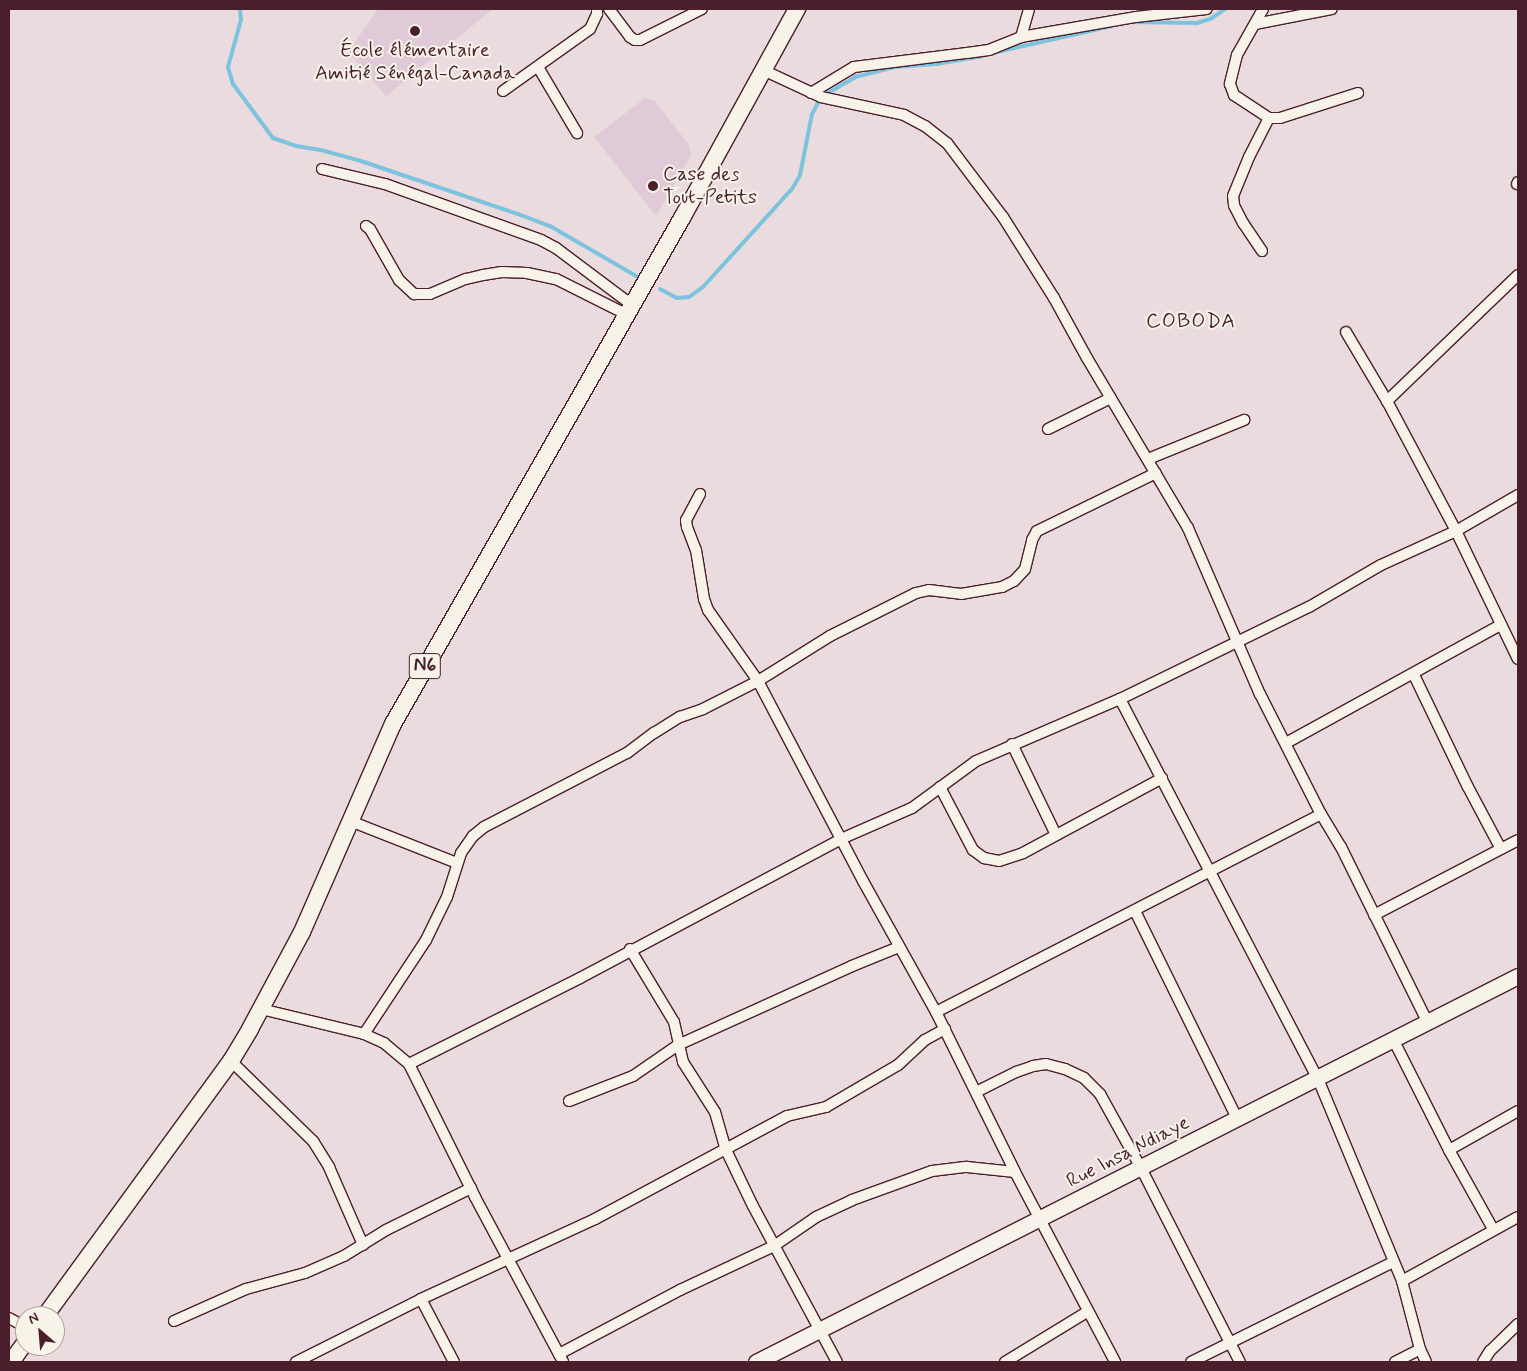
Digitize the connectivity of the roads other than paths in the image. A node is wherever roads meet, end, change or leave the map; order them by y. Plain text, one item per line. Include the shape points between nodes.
1 (597, 9) edge
2 (609, 9) edge
3 (702, 9) edge
4 (798, 9) edge
5 (1028, 9) edge
6 (1207, 9) edge
7 (1263, 9) edge
8 (1332, 9) edge
9 (1255, 24) junction
10 (1021, 37) junction
11 (538, 67) junction
12 (762, 70) junction
13 (503, 91) dead end
14 (811, 93) junction
15 (1358, 93) dead end
16 (1270, 118) junction
17 (577, 134) dead end
18 (322, 169) dead end
19 (366, 226) dead end
20 (1262, 252) dead end
21 (1518, 275) edge
22 (629, 309) junction
23 (1346, 332) dead end
24 (1111, 398) junction
25 (1387, 401) junction
26 (1244, 420) dead end
27 (1048, 428) dead end
28 (1148, 459) junction
29 (1156, 472) junction
30 (700, 494) dead end
31 (1518, 495) edge
32 (1456, 531) junction
33 (1502, 625) junction
34 (1237, 642) junction
35 (1518, 659) edge
36 (1414, 675) junction
37 (758, 681) junction
38 (1120, 699) junction
39 (1286, 743) junction
40 (1012, 744) junction
41 (1162, 778) junction
42 (940, 787) junction
43 (1321, 814) junction
44 (350, 821) junction
45 (1056, 835) junction
46 (841, 838) junction
47 (1518, 840) edge
48 (1501, 849) junction
49 (457, 863) junction
50 (1210, 870) junction
51 (1135, 911) junction
52 (1374, 915) junction
53 (899, 947) junction
54 (630, 949) junction
55 (1518, 976) edge
56 (261, 1009) junction
57 (936, 1012) junction
58 (1428, 1023) junction
59 (945, 1029) junction
60 (364, 1034) junction
61 (1394, 1040) junction
62 (678, 1046) junction
63 (231, 1061) junction
64 (408, 1064) junction
65 (1318, 1079) junction
66 (976, 1092) junction
67 (569, 1101) dead end
68 (1518, 1112) edge
69 (1238, 1120) junction
70 (726, 1150) junction
71 (1449, 1150) junction
72 (1141, 1168) junction
73 (1015, 1172) junction
74 (471, 1188) junction
75 (1518, 1217) edge
76 (1040, 1219) junction
77 (1493, 1229) junction
78 (363, 1245) junction
79 (774, 1246) junction
80 (507, 1257) junction
81 (1393, 1262) junction
82 (1402, 1281) junction
83 (421, 1299) junction
84 (52, 1306) edge
85 (1087, 1312) junction
86 (174, 1321) dead end
87 (1518, 1324) edge
88 (820, 1330) junction
89 (1229, 1342) junction
90 (1420, 1349) junction
91 (561, 1358) edge
92 (296, 1362) edge
93 (454, 1362) edge
94 (756, 1362) edge
95 (836, 1362) edge
96 (1005, 1362) edge
97 (1115, 1362) edge
98 (1191, 1362) edge
99 (1240, 1362) edge
100 (1395, 1362) edge
101 (1426, 1362) edge
102 (1483, 1362) edge

1 - 11 street via 590,29
2 - 3 street via 630,37 640,40
4 - 12 main road, N6
5 - 10 street
6 - 10 street via 1136,17
7 - 9 street
8 - 9 street
9 - 16 street via 1237,55 1231,91
10 - 14 street via 967,54 854,67
11 - 13 street
11 - 17 street
12 - 14 street
12 - 22 main road, N6
14 - 24 street via 904,116 925,126 947,143 1003,217 1059,305
15 - 16 street via 1294,115
16 - 20 street via 1248,157 1233,196 1243,224
18 - 22 street via 385,184 541,240 556,248
19 - 22 street via 399,280 414,294 430,294 483,275 527,273 556,279
21 - 25 street
22 - 44 main road, N6 via 393,724
23 - 25 street
24 - 27 street
24 - 28 street
25 - 32 street
26 - 28 street
28 - 29 street
29 - 34 street via 1199,549
29 - 37 street via 1037,531 1025,569 1014,581 1002,587 961,594 929,590 916,593 830,636
30 - 37 street via 686,520 699,561 704,599 708,610
31 - 32 street
32 - 33 street
32 - 34 street via 1381,565 1309,607
33 - 35 street
33 - 36 street
34 - 38 street
34 - 39 street
36 - 39 street
36 - 48 street
37 - 46 street
37 - 49 street via 704,709 680,717 627,753 484,827 466,845
38 - 40 street
38 - 41 street
39 - 43 street
40 - 42 street via 976,761
40 - 45 street
41 - 45 street
41 - 50 street
42 - 45 street via 973,850 984,858 999,861 1023,853
42 - 46 street via 912,808
43 - 50 street
43 - 52 street
44 - 49 street
44 - 56 main road, N6 via 302,932
46 - 53 street
46 - 54 street
47 - 48 street
48 - 52 street
49 - 60 street via 447,896 426,940
50 - 51 street
50 - 65 street
51 - 57 street
51 - 69 street
52 - 58 street
53 - 57 street
53 - 62 street
54 - 62 street via 674,1022
54 - 64 street via 580,978
55 - 58 main road, Rue Insa Ndiaye
56 - 60 street
56 - 63 main road, N6
57 - 59 street
58 - 61 main road, Rue Insa Ndiaye
59 - 66 street
59 - 70 street via 925,1040 898,1065 826,1107 788,1116
60 - 64 street via 384,1043
61 - 65 main road, Rue Insa Ndiaye
61 - 71 street
62 - 67 street via 633,1076
62 - 70 street via 683,1062 715,1112
63 - 78 street via 313,1141 329,1167
63 - 84 main road, N6
64 - 74 street
65 - 69 main road, Rue Insa Ndiaye
65 - 81 street
66 - 72 street via 1033,1066 1046,1064 1065,1068 1084,1078 1100,1094
66 - 73 street
68 - 71 street
69 - 72 main road, Rue Insa Ndiaye
70 - 79 street
70 - 80 street via 595,1219
71 - 77 street
72 - 76 main road, Rue Insa Ndiaye
72 - 89 street
73 - 76 street
73 - 79 street via 967,1167 932,1171 852,1200 816,1217
74 - 78 street via 386,1230
74 - 80 street
75 - 77 street
76 - 85 street
76 - 88 main road, Rue Insa Ndiaye
77 - 82 street
78 - 86 street via 305,1273 246,1289
79 - 88 street
79 - 91 street via 680,1290
80 - 83 street
80 - 91 street
81 - 82 street
81 - 89 street
82 - 90 street
83 - 92 street
83 - 93 street
85 - 96 street
85 - 97 street
87 - 102 street
88 - 94 main road, Rue Insa Ndiaye
88 - 95 street
89 - 98 street
89 - 99 street
90 - 100 street
90 - 101 street

